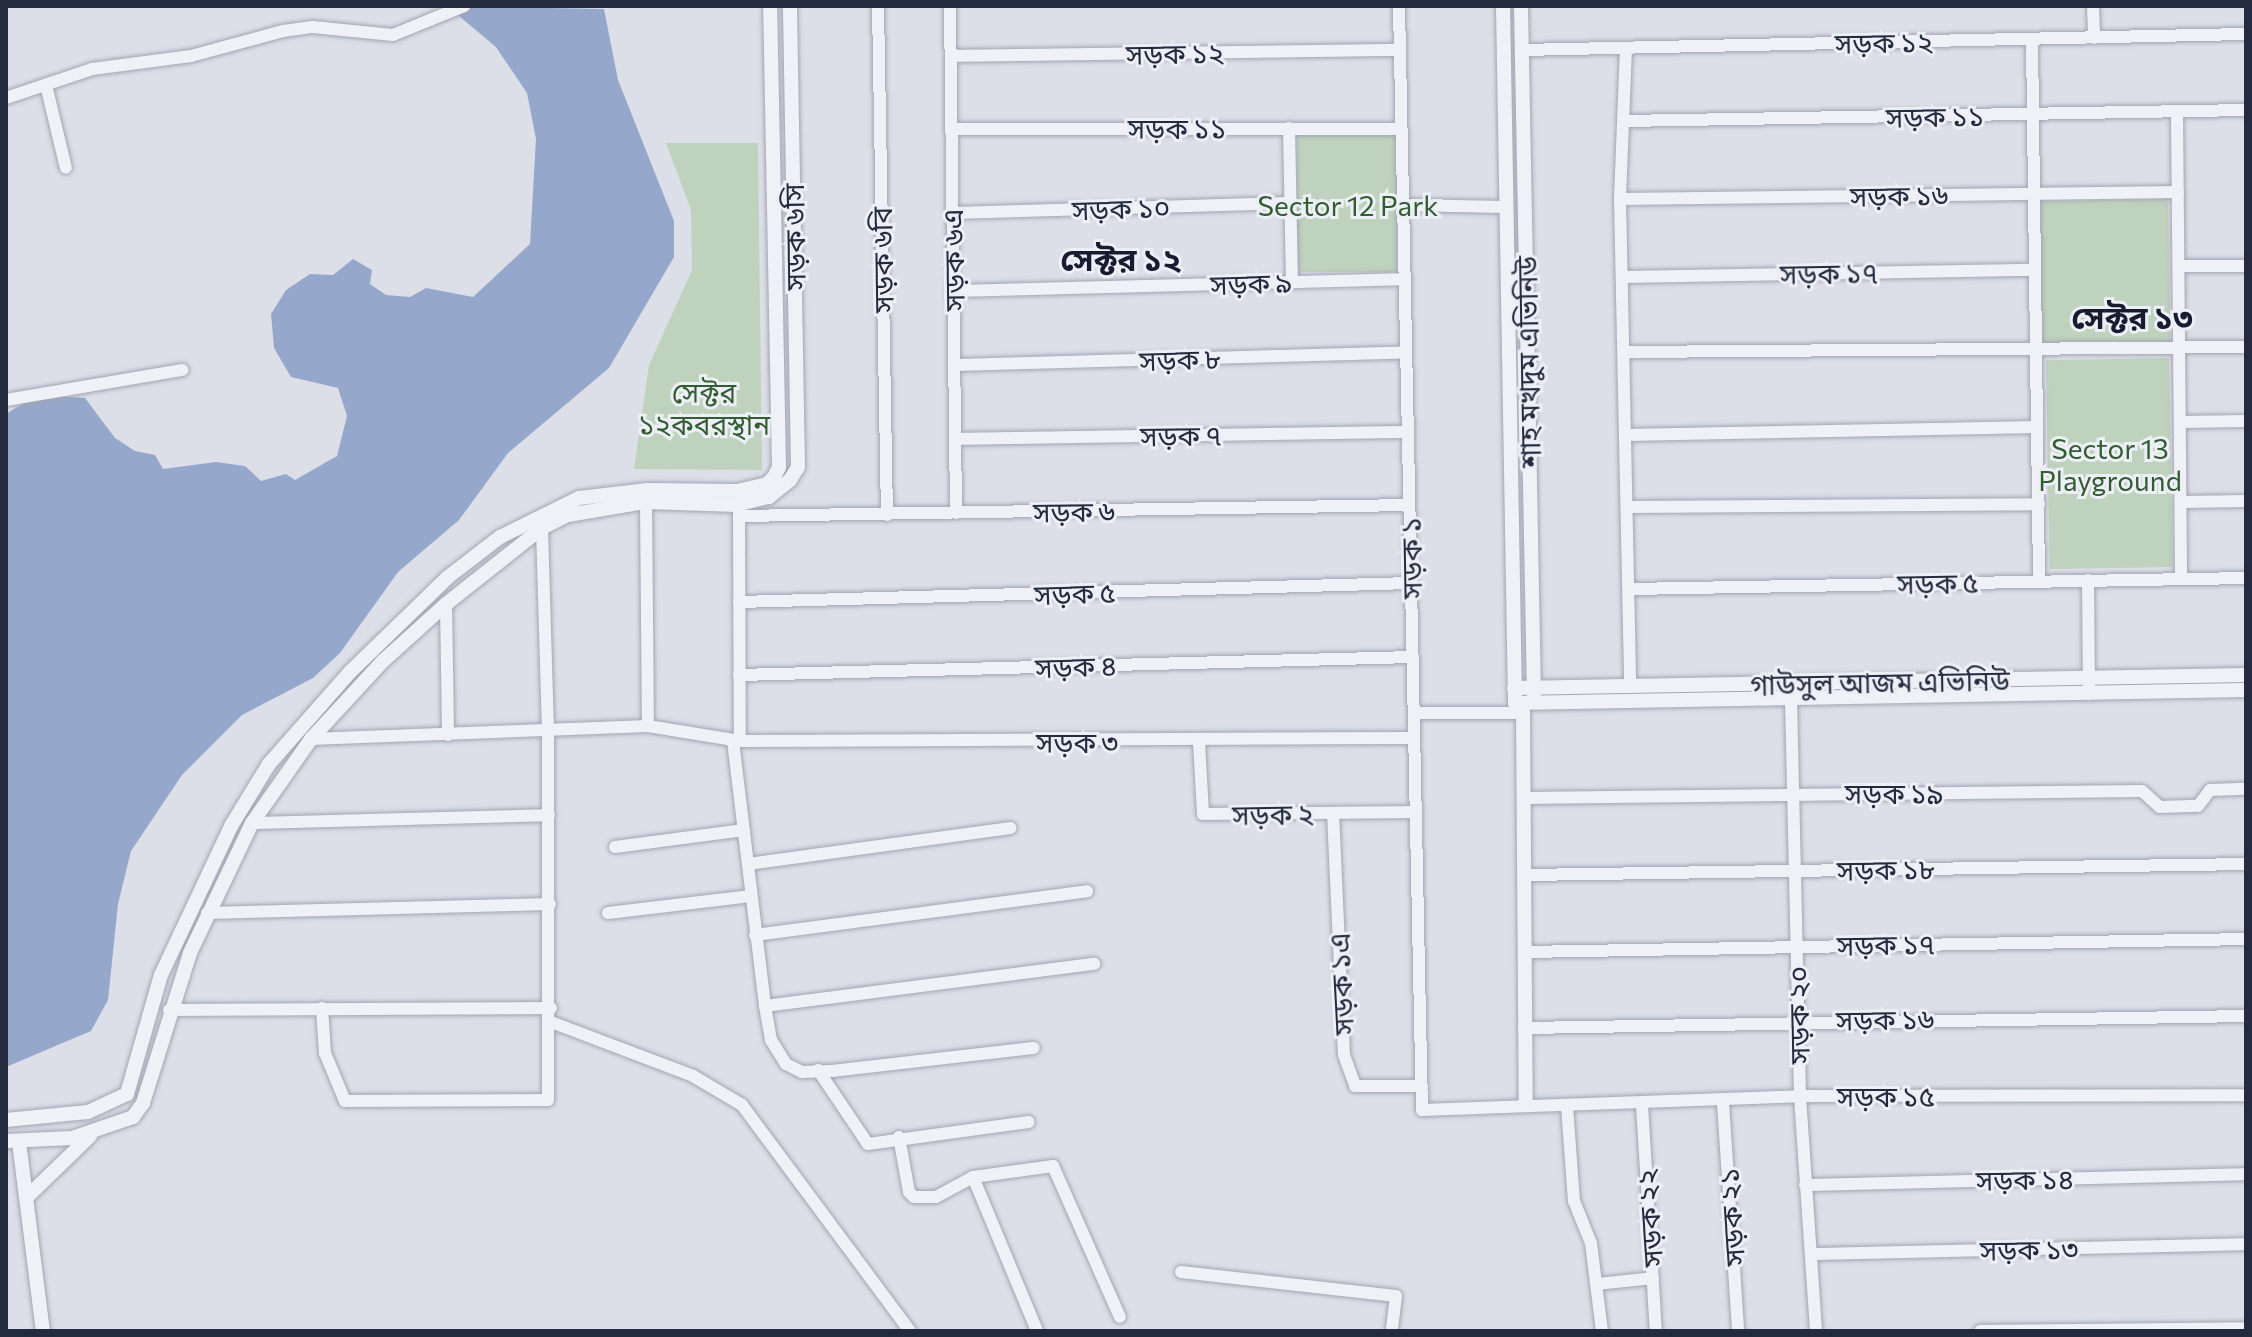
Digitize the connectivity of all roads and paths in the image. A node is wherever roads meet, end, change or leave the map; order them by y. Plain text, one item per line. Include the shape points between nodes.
1 (464, 6) edge
2 (770, 6) edge
3 (790, 6) edge
4 (878, 6) edge
5 (950, 6) edge
6 (1399, 6) edge
7 (1503, 6) edge
8 (1521, 6) edge
9 (2093, 6) edge
10 (2246, 34) edge
11 (2094, 38) junction
12 (2032, 39) junction
13 (1626, 48) junction
14 (1400, 50) junction
15 (1522, 50) junction
16 (951, 56) junction
17 (46, 85) junction
18 (6, 98) edge
19 (2246, 110) edge
20 (2177, 111) junction
21 (2032, 114) junction
22 (1623, 121) junction
23 (1289, 128) junction
24 (952, 129) junction
25 (1401, 129) junction
26 (66, 168) dead end
27 (1505, 188) junction
28 (1524, 188) junction
29 (2178, 192) junction
30 (2033, 193) junction
31 (1620, 199) junction
32 (1290, 203) junction
33 (1403, 205) junction
34 (1505, 207) junction
35 (952, 213) junction
36 (2179, 266) junction
37 (2246, 266) edge
38 (2034, 270) junction
39 (1625, 277) junction
40 (1405, 279) junction
41 (1292, 281) junction
42 (953, 291) junction
43 (776, 313) junction
44 (796, 313) junction
45 (2246, 347) edge
46 (2180, 349) junction
47 (2034, 351) junction
48 (1406, 352) junction
49 (1625, 352) junction
50 (954, 365) junction
51 (182, 370) dead end
52 (6, 400) edge
53 (2246, 421) edge
54 (2180, 422) junction
55 (2037, 427) junction
56 (1408, 432) junction
57 (1626, 435) junction
58 (955, 439) junction
59 (1530, 479) junction
60 (1511, 480) junction
61 (778, 481) junction
62 (2246, 501) edge
63 (646, 502) junction
64 (2181, 502) junction
65 (2039, 504) junction
66 (1409, 505) junction
67 (1629, 507) junction
68 (739, 510) junction
69 (956, 513) junction
70 (786, 515) junction
71 (887, 515) junction
72 (542, 528) junction
73 (2246, 578) edge
74 (2181, 579) junction
75 (2088, 580) junction
76 (2039, 582) junction
77 (1411, 583) junction
78 (1630, 589) junction
79 (739, 602) junction
80 (446, 604) junction
81 (1413, 657) junction
82 (739, 675) junction
83 (2246, 675) edge
84 (2088, 678) junction
85 (1630, 687) junction
86 (2246, 690) edge
87 (2089, 694) junction
88 (1524, 699) junction
89 (1791, 699) junction
90 (1414, 713) junction
91 (648, 726) junction
92 (548, 731) junction
93 (448, 735) junction
94 (1414, 738) junction
95 (311, 739) junction
96 (737, 741) junction
97 (1199, 742) junction
98 (2246, 789) edge
99 (1796, 794) junction
100 (1523, 798) junction
101 (1416, 812) junction
102 (1333, 813) junction
103 (549, 815) junction
104 (252, 823) junction
105 (1011, 828) dead end
106 (744, 830) junction
107 (615, 847) dead end
108 (748, 864) junction
109 (2246, 864) edge
110 (1797, 871) junction
111 (1525, 875) junction
112 (1087, 891) dead end
113 (751, 896) junction
114 (550, 904) junction
115 (207, 913) junction
116 (608, 913) dead end
117 (755, 935) junction
118 (2246, 939) edge
119 (1797, 946) junction
120 (1525, 952) junction
121 (1094, 964) dead end
122 (765, 1006) junction
123 (322, 1008) junction
124 (169, 1010) junction
125 (551, 1015) junction
126 (2246, 1016) edge
127 (1799, 1020) junction
128 (1524, 1028) junction
129 (1034, 1048) dead end
130 (818, 1070) junction
131 (1422, 1086) junction
132 (2246, 1095) edge
133 (1800, 1096) junction
134 (1723, 1103) junction
135 (1526, 1105) junction
136 (1642, 1105) junction
137 (1567, 1106) junction
138 (1422, 1110) joint
139 (11, 1121) edge
140 (1029, 1122) dead end
141 (95, 1132) junction
142 (899, 1137) junction
143 (11, 1141) edge
144 (2246, 1174) edge
145 (973, 1177) junction
146 (1805, 1185) junction
147 (27, 1197) junction
148 (2246, 1244) edge
149 (1812, 1254) junction
150 (1181, 1272) dead end
151 (1653, 1278) junction
152 (1597, 1284) junction
153 (1120, 1317) dead end
154 (2246, 1328) edge
155 (43, 1331) edge
156 (910, 1331) edge
157 (1037, 1331) edge
158 (1392, 1331) edge
159 (1602, 1331) edge
160 (1656, 1331) edge
161 (1738, 1331) edge
162 (1816, 1331) edge
163 (1980, 1331) edge

1 - 17 street via 393,35 313,27 283,31 217,51 92,69
2 - 43 street, সড়ক ৬সি
3 - 44 street, সড়ক ৬সি
4 - 71 street, সড়ক ৬বি
5 - 16 street, সড়ক ৬এ
6 - 14 street, সড়ক ১
7 - 27 street, শাহ মখদুম এভিনিউ
8 - 15 street, শাহ মখদুম এভিনিউ
9 - 11 street
10 - 11 street, সড়ক ১২
11 - 12 street, সড়ক ১২
12 - 13 street, সড়ক ১২
12 - 21 street
13 - 15 street, সড়ক ১২
13 - 22 street
14 - 16 street, সড়ক ১২
14 - 25 street, সড়ক ১
15 - 28 street, শাহ মখদুম এভিনিউ
16 - 24 street, সড়ক ৬এ
17 - 18 street
17 - 26 street
19 - 20 street, সড়ক ১১
20 - 21 street, সড়ক ১১
20 - 29 street
21 - 22 street, সড়ক ১১
21 - 30 street
22 - 31 street
23 - 24 street, সড়ক ১১
23 - 25 street, সড়ক ১১
23 - 32 street
24 - 35 street, সড়ক ৬এ
25 - 33 street, সড়ক ১
27 - 28 street
27 - 34 street, শাহ মখদুম এভিনিউ
28 - 59 street, শাহ মখদুম এভিনিউ
29 - 30 street, সড়ক ১৬
29 - 36 street
30 - 31 street, সড়ক ১৬
30 - 38 street
31 - 39 street
32 - 35 street, সড়ক ১০
32 - 41 street
33 - 34 street
33 - 40 street, সড়ক ১
34 - 60 street, শাহ মখদুম এভিনিউ
35 - 42 street, সড়ক ৬এ
36 - 37 street
36 - 46 street
38 - 39 street, সড়ক ১৭
38 - 47 street
39 - 49 street
40 - 41 street, সড়ক ৯
40 - 48 street, সড়ক ১
41 - 42 street, সড়ক ৯
42 - 50 street, সড়ক ৬এ
43 - 44 street
43 - 61 street, সড়ক ৬সি
44 - 61 street, সড়ক ৬সি via 798,467
45 - 46 street
46 - 47 street
46 - 54 street
47 - 49 street
47 - 55 street
48 - 50 street, সড়ক ৮
48 - 56 street, সড়ক ১
49 - 57 street
50 - 58 street, সড়ক ৬এ
51 - 52 street
53 - 54 street
54 - 64 street
55 - 57 street
55 - 65 street
56 - 58 street, সড়ক ৭
56 - 66 street, সড়ক ১
57 - 67 street
58 - 69 street, সড়ক ৬এ
59 - 60 street
59 - 88 street, শাহ মখদুম এভিনিউ
60 - 88 street, শাহ মখদুম এভিনিউ
61 - 68 street
61 - 70 street
61 - 139 street via 737,491 648,490 579,498 500,537 448,577 350,672 269,764 231,826 161,975 127,1094 88,1112
62 - 64 street
63 - 68 street
63 - 72 street via 568,515
63 - 91 street
64 - 74 street
65 - 67 street
65 - 76 street
66 - 69 street, সড়ক ৬
66 - 77 street, সড়ক ১
67 - 78 street
68 - 70 street, সড়ক ৬
68 - 79 street
69 - 71 street, সড়ক ৬
70 - 71 street, সড়ক ৬
72 - 80 street
72 - 92 street
73 - 74 street, সড়ক ৫
74 - 75 street, সড়ক ৫
75 - 76 street, সড়ক ৫
75 - 84 street
76 - 78 street, সড়ক ৫
77 - 79 street, সড়ক ৫
77 - 81 street, সড়ক ১
78 - 85 street
79 - 82 street
80 - 93 street
80 - 95 street via 383,661
81 - 82 street, সড়ক ৪
81 - 90 street, সড়ক ১
82 - 96 street
83 - 84 street, গাউসুল আজম এভিনিউ
84 - 85 street, গাউসুল আজম এভিনিউ
84 - 87 street
85 - 88 street, গাউসুল আজম এভিনিউ
86 - 87 street, গাউসুল আজম এভিনিউ
87 - 89 street, গাউসুল আজম এভিনিউ
88 - 89 street, গাউসুল আজম এভিনিউ
88 - 90 street
88 - 100 street, শাহ মখদুম এভিনিউ
89 - 99 street, সড়ক ২০
90 - 94 street, সড়ক ১
91 - 92 street, সড়ক ৩
91 - 96 street, সড়ক ৩
92 - 93 street, সড়ক ৩
92 - 103 street
93 - 95 street, সড়ক ৩
94 - 97 street, সড়ক ৩
94 - 101 street, সড়ক ১
95 - 104 street
96 - 97 street, সড়ক ৩
96 - 106 street
97 - 102 street, সড়ক ২ via 1203,814
98 - 99 street, সড়ক ১৯ via 2207,791 2198,806 2160,807 2142,791
99 - 100 street, সড়ক ১৯
99 - 110 street, সড়ক ২০
100 - 111 street, শাহ মখদুম এভিনিউ
101 - 102 street, সড়ক ২
101 - 131 street, সড়ক ১
102 - 131 street, সড়ক ১এ via 1344,1055 1355,1086
103 - 104 street
103 - 114 street
104 - 115 street
105 - 108 street
106 - 107 street
106 - 108 street
108 - 113 street
109 - 110 street, সড়ক ১৮
110 - 111 street, সড়ক ১৮
110 - 119 street, সড়ক ২০
111 - 120 street, শাহ মখদুম এভিনিউ
112 - 117 street
113 - 116 street
113 - 117 street
114 - 115 street
114 - 125 street
115 - 124 street
117 - 122 street
118 - 119 street, সড়ক ১৭
119 - 120 street, সড়ক ১৭
119 - 127 street, সড়ক ২০
120 - 128 street, শাহ মখদুম এভিনিউ
121 - 122 street
122 - 130 street via 771,1040 786,1064 802,1072
123 - 124 street
123 - 125 street
123 - 125 street via 325,1053 342,1097 350,1101 548,1100
124 - 141 street via 143,1103 133,1117
125 - 156 street via 693,1076 742,1105
126 - 127 street, সড়ক ১৬
127 - 128 street, সড়ক ১৬
127 - 133 street, সড়ক ২০
128 - 135 street, শাহ মখদুম এভিনিউ
129 - 130 street
130 - 142 street via 865,1142
131 - 138 street, সড়ক ১
132 - 133 street, সড়ক ১৫
133 - 134 street, সড়ক ১৫
133 - 146 street, সড়ক ২০
134 - 136 street, সড়ক ১৫
134 - 161 street, সড়ক ২১
135 - 137 street, সড়ক ১৫
135 - 138 street, সড়ক ১৫
136 - 137 street, সড়ক ১৫
136 - 151 street, সড়ক ২২
137 - 152 street via 1574,1201 1591,1243
140 - 142 street
141 - 143 street
141 - 147 street
142 - 145 street via 914,1197 936,1197
143 - 147 street
144 - 146 street, সড়ক ১৪
145 - 153 street via 1053,1166
145 - 157 street
146 - 149 street, সড়ক ২০
147 - 155 street
148 - 149 street, সড়ক ১৩
149 - 162 street, সড়ক ২০
150 - 158 street via 1396,1296
151 - 152 street
151 - 160 street, সড়ক ২২
152 - 159 street
154 - 163 street

